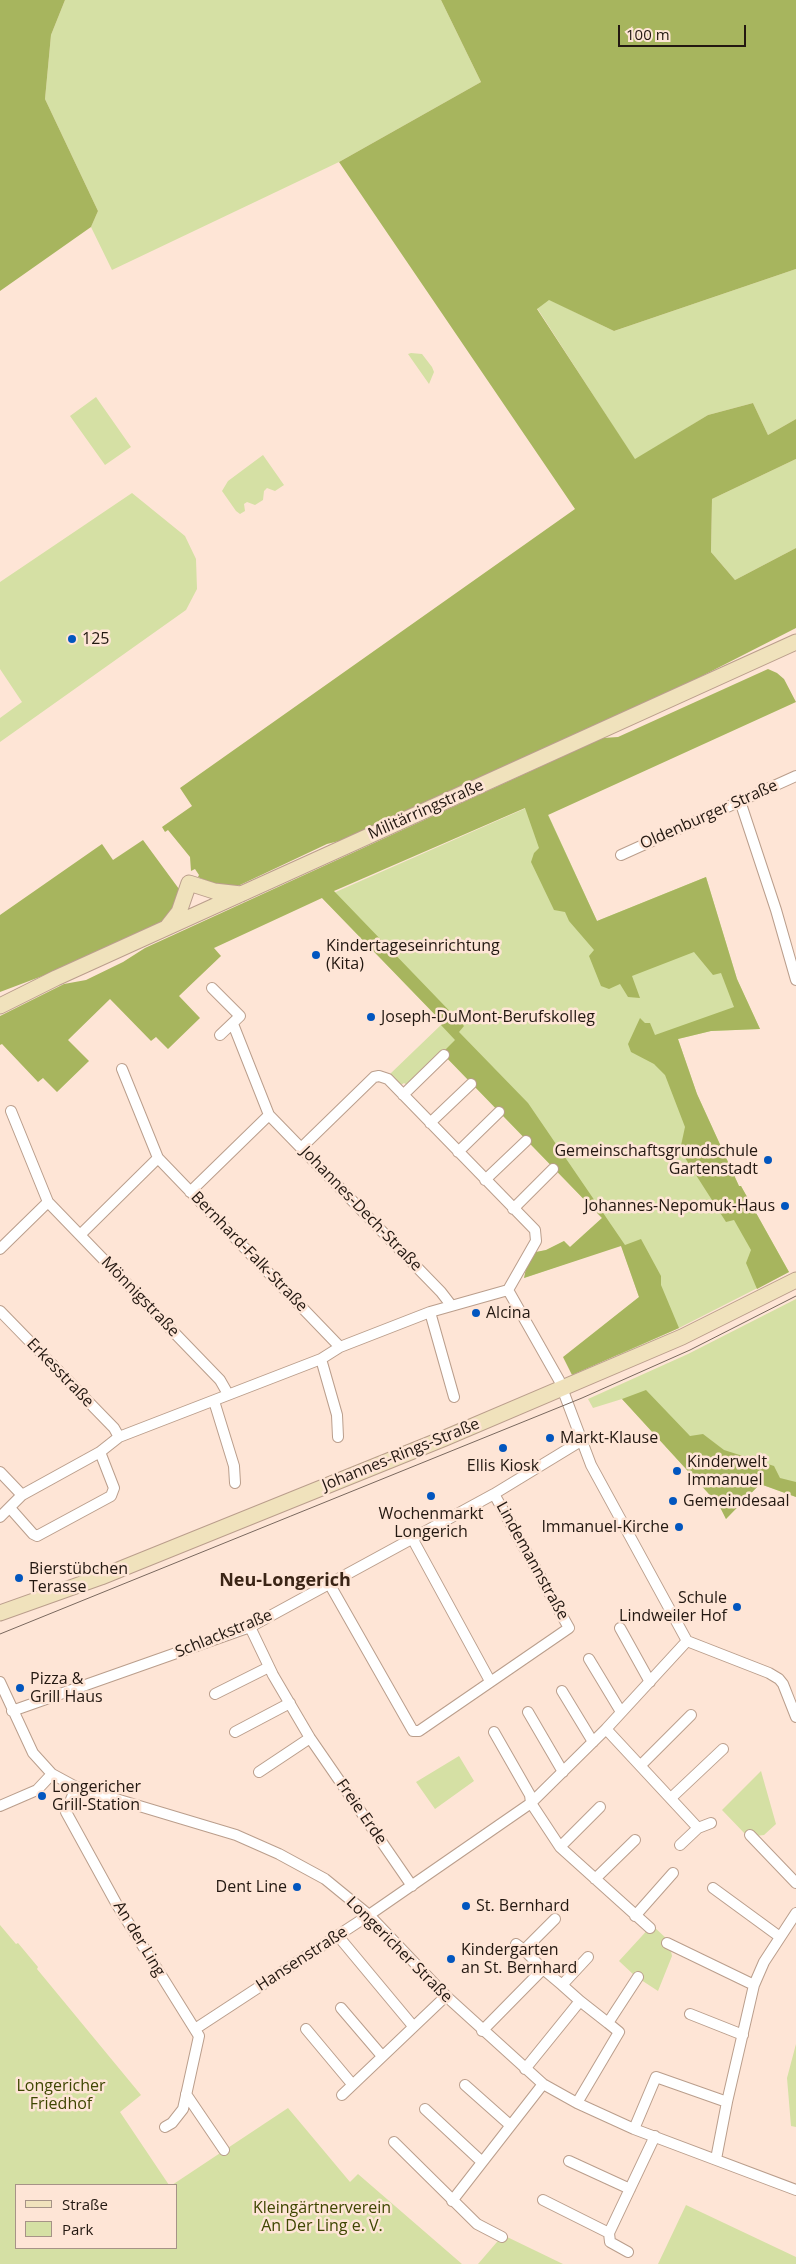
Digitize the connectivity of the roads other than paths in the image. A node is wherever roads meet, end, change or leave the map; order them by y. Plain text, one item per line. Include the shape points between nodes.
1 (796, 642) edge
2 (796, 776) edge
3 (740, 801) junction
4 (621, 855) dead end
5 (242, 894) junction
6 (167, 928) junction
7 (56, 978) junction
8 (796, 980) edge
9 (212, 988) dead end
10 (0, 996) edge
11 (0, 1006) edge
12 (233, 1024) junction
13 (220, 1035) dead end
14 (444, 1055) dead end
15 (122, 1069) dead end
16 (471, 1084) dead end
17 (403, 1095) junction
18 (11, 1110) dead end
19 (499, 1112) dead end
20 (269, 1115) junction
21 (430, 1123) junction
22 (526, 1141) dead end
23 (301, 1148) junction
24 (458, 1152) junction
25 (158, 1158) junction
26 (553, 1169) dead end
27 (485, 1180) junction
28 (190, 1192) junction
29 (48, 1202) junction
30 (513, 1209) junction
31 (80, 1235) junction
32 (0, 1248) edge
33 (796, 1280) edge
34 (508, 1290) junction
35 (451, 1305) junction
36 (0, 1311) edge
37 (430, 1312) junction
38 (340, 1347) junction
39 (321, 1358) junction
40 (562, 1389) junction
41 (228, 1394) junction
42 (454, 1397) dead end
43 (214, 1401) junction
44 (338, 1436) dead end
45 (119, 1437) junction
46 (581, 1441) junction
47 (100, 1452) junction
48 (0, 1472) edge
49 (235, 1483) dead end
50 (494, 1494) junction
51 (22, 1495) junction
52 (10, 1508) junction
53 (0, 1517) edge
54 (412, 1538) junction
55 (330, 1585) junction
56 (44, 1597) junction
57 (0, 1600) edge
58 (0, 1613) edge
59 (250, 1627) junction
60 (620, 1628) dead end
61 (687, 1641) junction
62 (589, 1659) dead end
63 (269, 1667) junction
64 (490, 1681) junction
65 (0, 1682) edge
66 (650, 1682) junction
67 (562, 1691) dead end
68 (215, 1694) dead end
69 (0, 1696) edge
70 (290, 1703) junction
71 (12, 1711) junction
72 (528, 1712) dead end
73 (621, 1712) junction
74 (691, 1715) dead end
75 (796, 1717) edge
76 (606, 1729) junction
77 (235, 1732) dead end
78 (494, 1732) dead end
79 (310, 1738) junction
80 (593, 1742) junction
81 (723, 1749) dead end
82 (641, 1766) junction
83 (259, 1772) dead end
84 (563, 1772) junction
85 (52, 1774) junction
86 (76, 1787) junction
87 (671, 1798) junction
88 (531, 1803) junction
89 (0, 1806) edge
90 (600, 1806) dead end
91 (711, 1823) dead end
92 (698, 1828) junction
93 (750, 1835) dead end
94 (635, 1840) dead end
95 (680, 1845) dead end
96 (560, 1847) junction
97 (673, 1874) dead end
98 (595, 1879) junction
99 (796, 1883) edge
100 (412, 1886) junction
101 (713, 1888) dead end
102 (796, 1914) edge
103 (369, 1915) junction
104 (635, 1916) junction
105 (555, 1919) dead end
106 (650, 1928) dead end
107 (338, 1936) junction
108 (780, 1937) junction
109 (668, 1944) dead end
110 (588, 1957) dead end
111 (543, 1969) junction
112 (638, 1977) dead end
113 (562, 1985) junction
114 (754, 1985) junction
115 (446, 1996) junction
116 (580, 2001) junction
117 (341, 2008) dead end
118 (690, 2014) dead end
119 (608, 2023) junction
120 (413, 2026) junction
121 (195, 2029) junction
122 (306, 2029) dead end
123 (482, 2031) junction
124 (743, 2035) junction
125 (382, 2056) junction
126 (525, 2069) junction
127 (352, 2084) junction
128 (543, 2084) junction
129 (465, 2085) dead end
130 (186, 2094) junction
131 (342, 2094) dead end
132 (727, 2102) junction
133 (576, 2103) junction
134 (424, 2110) dead end
135 (510, 2125) junction
136 (165, 2127) dead end
137 (634, 2129) junction
138 (655, 2136) junction
139 (394, 2142) dead end
140 (224, 2150) dead end
141 (716, 2158) junction
142 (568, 2161) dead end
143 (482, 2162) junction
144 (630, 2189) junction
145 (796, 2190) edge
146 (543, 2200) dead end
147 (452, 2201) junction
148 (609, 2234) junction
149 (502, 2237) dead end
150 (628, 2252) dead end

1 - 5 main road, Militärringstraße
2 - 3 street, Oldenburger Straße
3 - 4 street, Oldenburger Straße
3 - 8 street
5 - 6 main road, Militärringstraße
5 - 6 main road via 208,890 189,883 179,912
6 - 7 main road, Militärringstraße
7 - 10 main road, Militärringstraße
7 - 11 main road, Militärringstraße
9 - 12 street, Johannes-Dech-Straße via 240,1016
12 - 13 street
12 - 20 street, Johannes-Dech-Straße
14 - 17 street
15 - 25 street, Bernhard-Falk-Straße
16 - 21 street
17 - 21 street
17 - 23 street via 388,1079 374,1077
18 - 29 street, Mönnigstraße
19 - 24 street
20 - 23 street, Johannes-Dech-Straße
20 - 28 street
21 - 24 street
22 - 27 street
23 - 35 street, Johannes-Dech-Straße
24 - 27 street
25 - 28 street, Bernhard-Falk-Straße
25 - 31 street
26 - 30 street
27 - 30 street
28 - 38 street, Bernhard-Falk-Straße
29 - 31 street, Mönnigstraße
29 - 32 street
30 - 34 street via 537,1236
31 - 41 street, Mönnigstraße via 220,1380
33 - 40 main road, Johannes-Rings-Straße via 682,1337
34 - 35 street
34 - 40 street
35 - 37 street
36 - 45 street, Erkesstraße via 114,1428
37 - 38 street
37 - 42 street
38 - 39 street
39 - 41 street
39 - 44 street via 337,1415
40 - 46 street
40 - 56 main road, Johannes-Rings-Straße via 101,1577
41 - 43 street
43 - 45 street
43 - 49 street via 234,1466
45 - 47 street
46 - 50 street, Schlackstraße
46 - 61 street via 603,1488
47 - 51 street
47 - 52 street via 114,1488 111,1496 37,1536
48 - 51 street
50 - 54 street, Schlackstraße
50 - 64 street, Lindemannstraße via 569,1628
51 - 52 street
52 - 53 street
54 - 55 street, Schlackstraße
54 - 64 street
55 - 59 street, Schlackstraße
55 - 64 street via 413,1731 419,1731
56 - 57 main road
56 - 58 main road, Johannes-Rings-Straße
59 - 63 street, Freie Erde
59 - 71 street, Schlackstraße
60 - 66 street
61 - 66 street, Hansenstraße
61 - 75 street via 779,1679
62 - 73 street
63 - 68 street
63 - 70 street, Freie Erde
65 - 71 street, Longericher Straße
66 - 73 street, Hansenstraße
67 - 80 street
69 - 71 street, Longericher Straße
70 - 77 street
70 - 79 street, Freie Erde
71 - 85 street, Longericher Straße via 33,1753
72 - 84 street
73 - 76 street, Hansenstraße
74 - 82 street
76 - 80 street, Hansenstraße
76 - 82 street
78 - 88 street via 530,1795
79 - 83 street
79 - 100 street, Freie Erde
80 - 84 street, Hansenstraße
81 - 87 street
82 - 87 street
84 - 88 street, Hansenstraße
85 - 86 street, Longericher Straße
85 - 89 street via 37,1790
86 - 103 street, Longericher Straße via 236,1835 325,1879
86 - 121 street, An der Ling via 66,1812 116,1903
87 - 92 street
88 - 96 street
88 - 100 street, Hansenstraße
90 - 96 street
91 - 92 street
92 - 95 street
93 - 99 street
94 - 98 street
96 - 98 street
97 - 104 street
98 - 104 street
100 - 103 street, Hansenstraße
101 - 108 street
102 - 108 street
103 - 107 street, Hansenstraße
103 - 115 street, Longericher Straße
104 - 106 street
105 - 111 street via 520,1947
107 - 120 street
107 - 121 street, Hansenstraße
108 - 114 street
109 - 114 street
110 - 113 street
111 - 113 street
111 - 123 street
112 - 119 street
113 - 116 street
114 - 124 street
115 - 120 street
115 - 123 street, Longericher Straße
116 - 119 street
116 - 126 street
117 - 125 street
118 - 124 street
119 - 133 street via 619,2032
120 - 125 street
121 - 130 street, An der Ling via 200,2036
122 - 127 street
123 - 126 street, Longericher Straße
124 - 132 street
125 - 127 street
126 - 128 street, Longericher Straße
127 - 131 street
128 - 133 street, Longericher Straße
128 - 135 street
129 - 135 street
130 - 136 street, An der Ling via 183,2109
130 - 140 street
132 - 137 street via 656,2077
132 - 141 street
133 - 137 street, Longericher Straße
134 - 143 street
135 - 143 street
137 - 138 street, Longericher Straße
138 - 141 street, Longericher Straße
138 - 144 street
139 - 147 street
141 - 145 street, Longericher Straße
142 - 144 street
143 - 147 street
144 - 148 street
146 - 148 street
147 - 149 street via 478,2224
148 - 150 street via 610,2242

